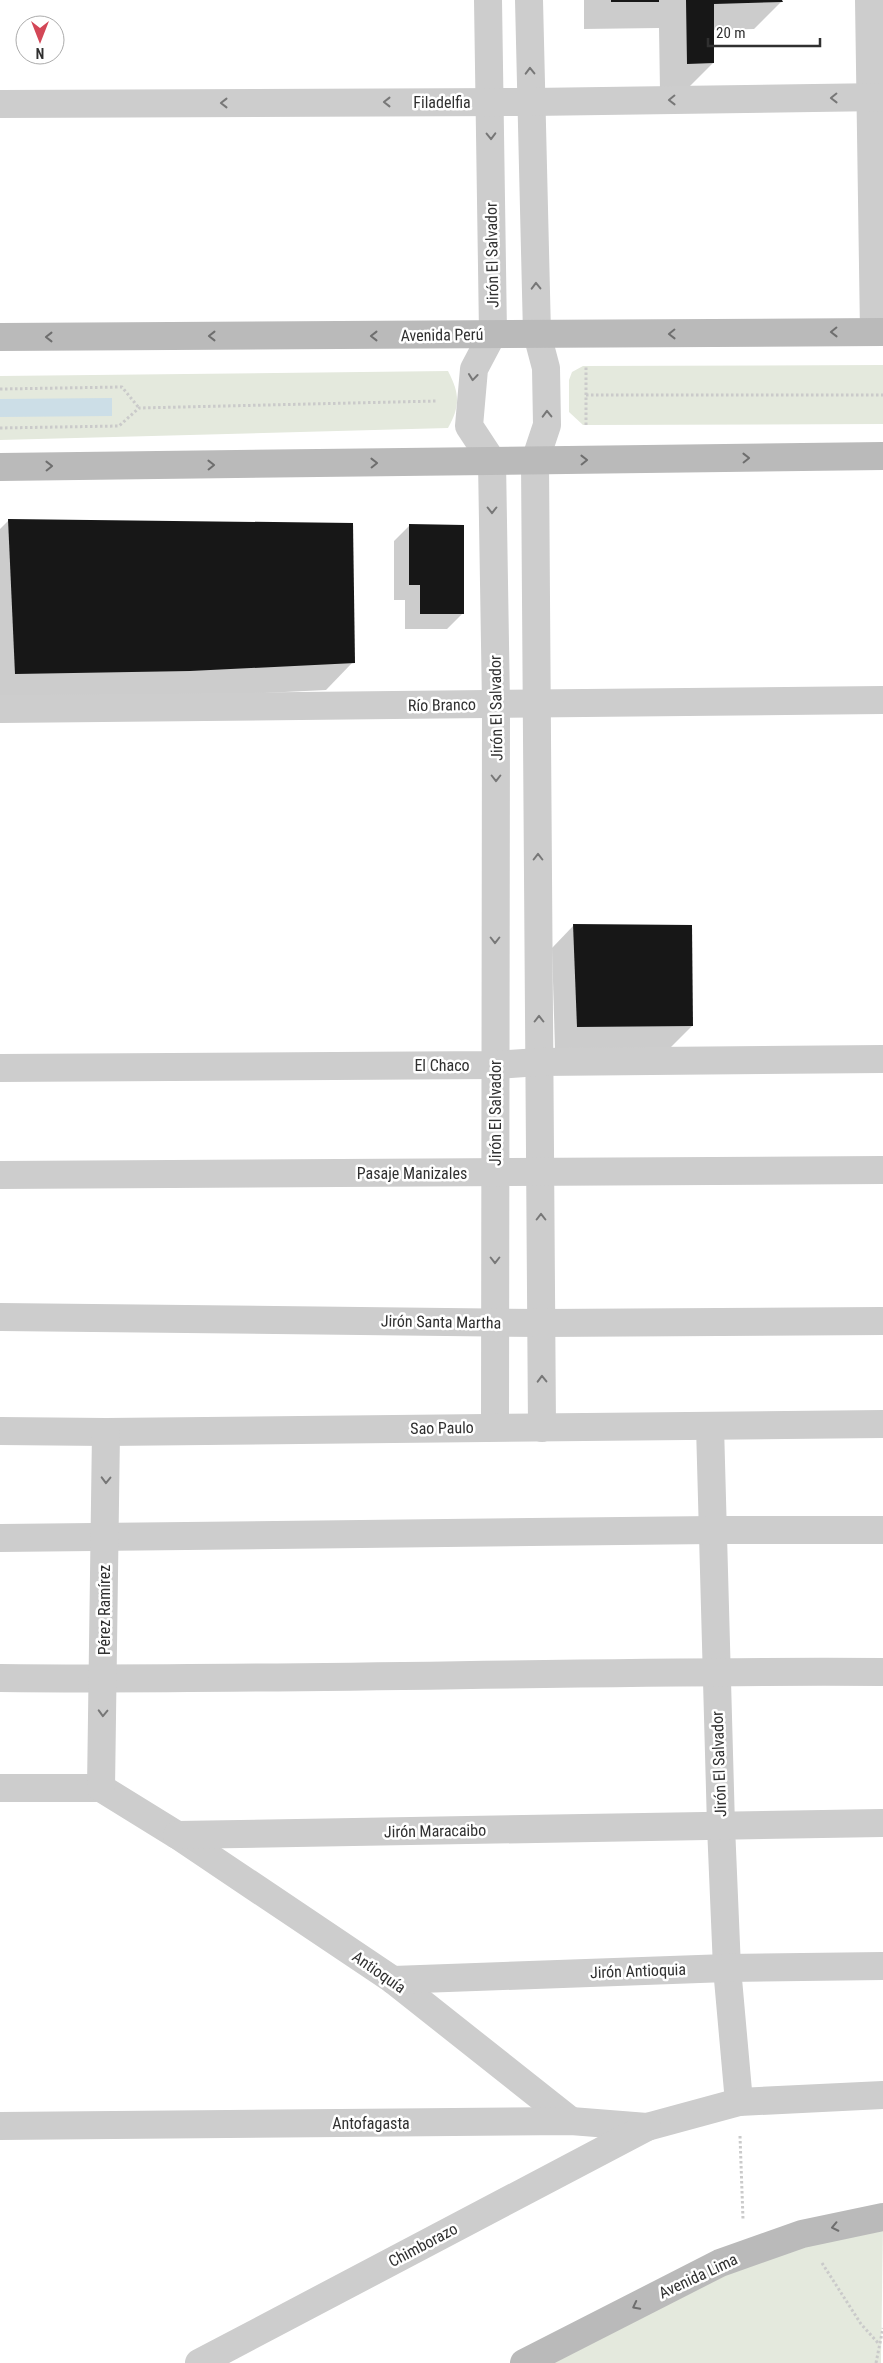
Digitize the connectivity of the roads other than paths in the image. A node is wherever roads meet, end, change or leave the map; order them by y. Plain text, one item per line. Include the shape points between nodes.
1 (488, 0) edge
2 (529, 0) edge
3 (869, 0) edge
4 (877, 97) edge
5 (490, 102) junction
6 (530, 102) junction
7 (0, 104) edge
8 (879, 332) edge
9 (493, 333) junction
10 (537, 334) junction
11 (0, 337) edge
12 (883, 456) edge
13 (535, 461) junction
14 (492, 462) junction
15 (0, 467) edge
16 (883, 700) edge
17 (537, 703) junction
18 (496, 704) junction
19 (0, 709) edge
20 (883, 1059) edge
21 (539, 1062) junction
22 (495, 1065) junction
23 (0, 1068) edge
24 (883, 1170) edge
25 (494, 1172) junction
26 (540, 1173) junction
27 (0, 1176) edge
28 (0, 1317) edge
29 (883, 1321) edge
30 (495, 1322) junction
31 (541, 1323) junction
32 (883, 1424) edge
33 (710, 1426) junction
34 (495, 1427) junction
35 (542, 1428) junction
36 (0, 1431) edge
37 (106, 1432) junction
38 (713, 1530) junction
39 (883, 1530) edge
40 (105, 1537) junction
41 (0, 1538) edge
42 (716, 1671) junction
43 (883, 1672) edge
44 (0, 1678) edge
45 (104, 1679) junction
46 (0, 1788) edge
47 (101, 1788) junction
48 (883, 1823) edge
49 (721, 1826) junction
50 (177, 1835) junction
51 (883, 1966) edge
52 (727, 1968) junction
53 (393, 1980) junction
54 (883, 2095) edge
55 (739, 2102) junction
56 (571, 2121) junction
57 (0, 2126) edge
58 (647, 2127) junction
59 (883, 2217) edge
60 (200, 2363) edge
61 (524, 2363) edge

1 - 5 street, Jirón El Salvador
6 -> 2 street
3 - 4 street
4 -> 6 street, Filadelfia
4 - 8 street
5 - 6 street, Filadelfia
5 -> 7 street, Filadelfia
5 -> 9 street, Jirón El Salvador
10 -> 6 street
8 -> 10 main road, Avenida Perú
9 - 10 main road, Avenida Perú
9 -> 11 main road, Avenida Perú via 440,336
9 -> 14 street, Jirón El Salvador via 474,369 469,426
13 -> 10 street via 547,425 546,368
13 -> 12 main road
13 - 14 main road
13 - 17 street
15 -> 14 main road
14 -> 18 street, Jirón El Salvador
16 - 17 street, Río Branco
17 - 18 street, Río Branco
21 -> 17 street
18 - 19 street, Río Branco
18 -> 22 street, Jirón El Salvador
20 - 21 street, El Chaco
21 - 22 street, El Chaco
21 - 26 street
22 - 23 street, El Chaco
22 - 25 street, Jirón El Salvador
24 - 26 street, Pasaje Manizales
25 - 26 street, Pasaje Manizales
25 - 27 street, Pasaje Manizales
25 -> 30 street, Jirón El Salvador
31 -> 26 street
28 - 30 street, Jirón Santa Martha
29 - 31 street, Jirón Santa Martha
30 - 31 street, Jirón Santa Martha
30 - 34 street, Jirón El Salvador
35 -> 31 street
32 - 33 street, Sao Paulo
33 - 35 street, Sao Paulo
33 - 38 street, Jirón El Salvador
34 - 35 street, Sao Paulo
34 - 37 street, Sao Paulo
36 - 37 street, Sao Paulo
37 -> 40 street, Pérez Ramírez
38 - 39 street
38 - 40 street
38 - 42 street, Jirón El Salvador
40 - 41 street
40 - 45 street, Pérez Ramírez
42 - 43 street
42 - 45 street
42 - 49 street, Jirón El Salvador
44 - 45 street
45 -> 47 street, Pérez Ramírez
46 - 47 street
47 - 50 street
48 - 49 street, Jirón Maracaibo
49 - 50 street, Jirón Maracaibo
49 - 52 street, Jirón El Salvador
50 - 53 street, Antioquía
51 - 52 street, Jirón Antioquia
52 - 53 street, Jirón Antioquia
52 - 55 street, Jirón El Salvador
53 - 56 street, Antioquía
54 - 55 street, Antofagasta
55 - 58 street, Antofagasta
56 - 57 street, Antofagasta
56 - 58 street, Antofagasta
58 - 60 street, Chimborazo
59 -> 61 main road, Avenida Lima via 802,2234 720,2263

